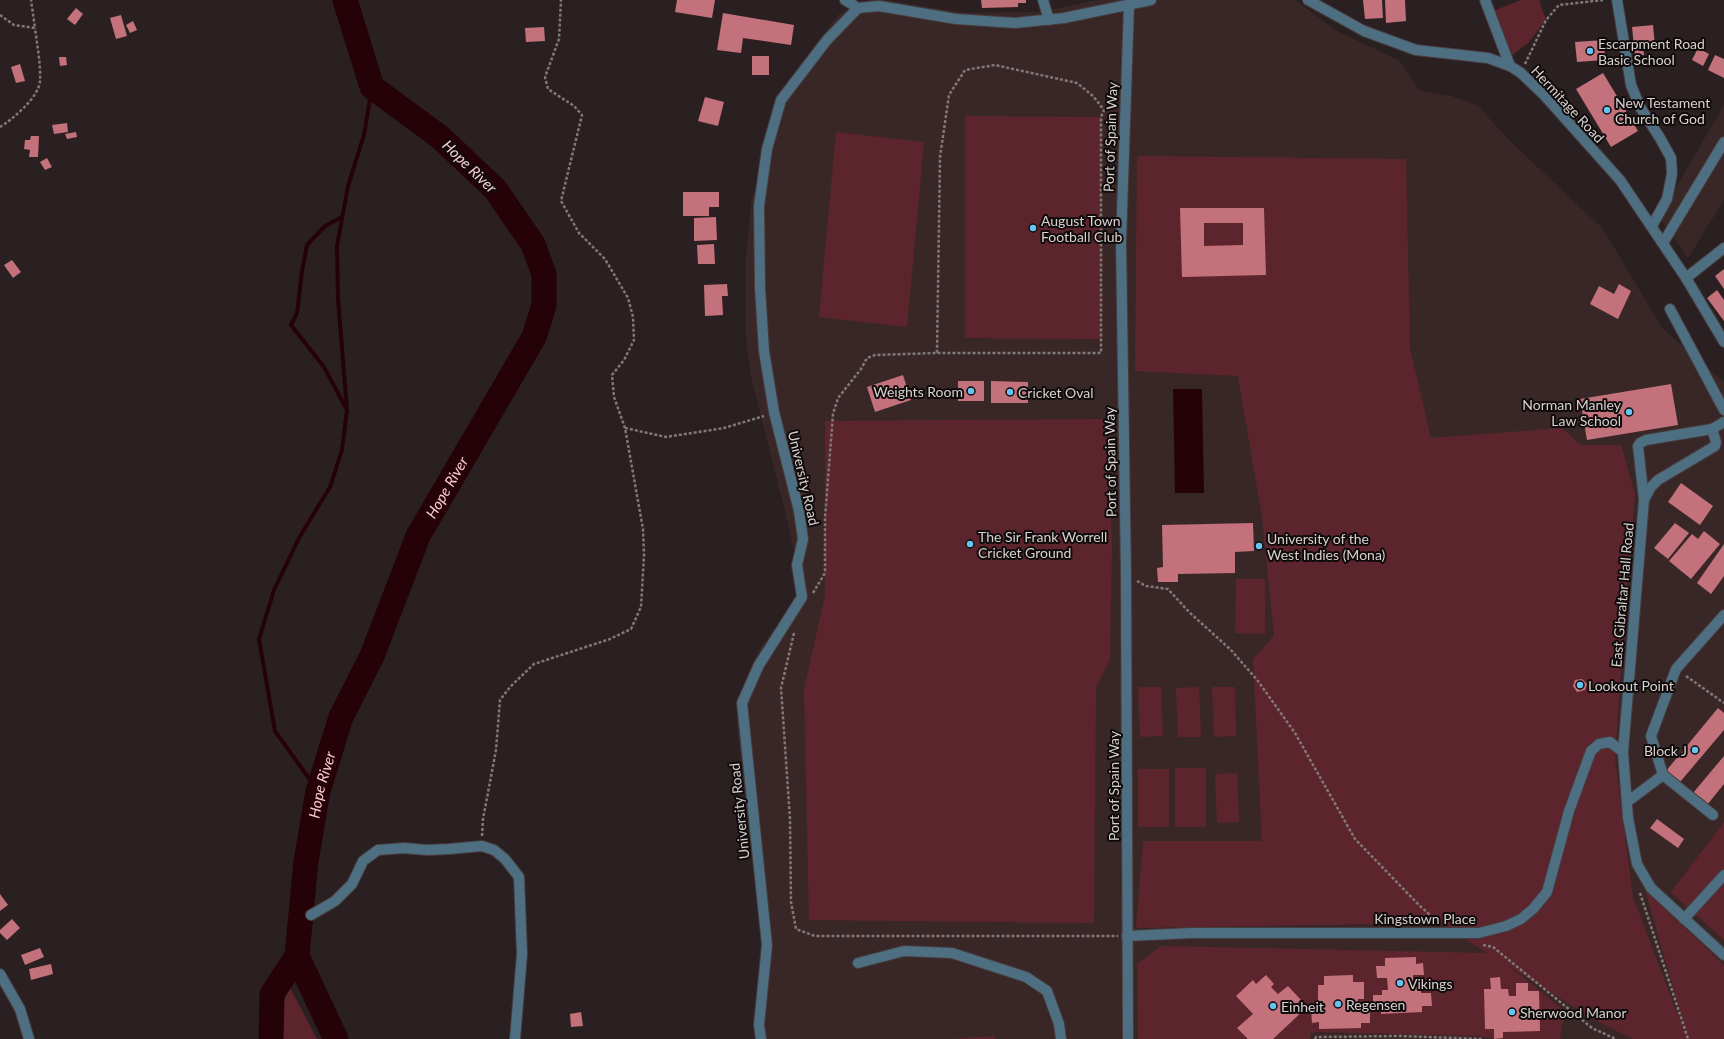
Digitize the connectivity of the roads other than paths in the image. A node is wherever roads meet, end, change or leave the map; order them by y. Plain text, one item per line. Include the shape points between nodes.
1 (845, 0) edge
2 (1043, 0) edge
3 (1151, 0) edge
4 (1308, 0) edge
5 (1485, 0) edge
6 (1617, 0) edge
7 (1129, 4) junction
8 (858, 8) junction
9 (1049, 20) junction
10 (1510, 66) junction
11 (1724, 142) edge
12 (1652, 226) junction
13 (1663, 243) junction
14 (1724, 248) edge
15 (1686, 278) junction
16 (1670, 309) dead end
17 (1724, 342) edge
18 (1724, 410) edge
19 (1724, 422) edge
20 (1712, 429) junction
21 (1644, 500) junction
22 (1724, 615) edge
23 (1623, 752) junction
24 (1663, 775) junction
25 (1627, 802) junction
26 (1713, 815) dead end
27 (1724, 875) edge
28 (311, 915) dead end
29 (1684, 919) junction
30 (1127, 936) junction
31 (1724, 955) edge
32 (858, 963) dead end
33 (0, 974) edge
34 (29, 1039) edge
35 (515, 1039) edge
36 (760, 1039) edge
37 (1061, 1039) edge
38 (1128, 1039) edge

1 - 8 street
2 - 9 street
3 - 7 street
4 - 10 street, Hermitage Road via 1364,31 1416,50 1488,58
5 - 10 street
6 - 12 street via 1631,85 1640,107 1671,158 1672,174 1667,199
7 - 9 street
7 - 30 street, Port of Spain Way via 1121,242 1126,576
8 - 9 street via 880,6 956,19 1015,23
8 - 36 street, University Road via 828,40 781,100 767,149 759,206 764,351 774,412 799,511 803,539 798,565 802,597 759,665 742,703 767,945
10 - 12 street, Hermitage Road via 1544,95 1620,180
11 - 13 street
12 - 13 street, Hermitage Road
13 - 15 street, Hermitage Road
14 - 15 street
15 - 17 street, Hermitage Road
16 - 18 street
19 - 20 street
20 - 21 street, East Gibraltar Hall Road via 1715,446 1658,480
20 - 21 street via 1640,443 1638,446
21 - 23 street, East Gibraltar Hall Road
22 - 24 street via 1676,669 1651,736
23 - 25 street, East Gibraltar Hall Road
23 - 30 street, Kingstown Place via 1610,742 1599,744 1590,751 1569,811 1547,892 1534,910 1506,926 1479,933 1192,933
24 - 25 street
24 - 26 street
25 - 29 street, East Gibraltar Hall Road via 1637,864 1651,888
27 - 29 street
28 - 35 street via 335,901 352,884 363,861 378,850 482,846 494,850 519,877 522,954
29 - 31 street, East Gibraltar Hall Road
30 - 38 street, Port of Spain Way
32 - 37 street via 904,951 952,953 1026,977 1047,991 1059,1024
33 - 34 street via 20,1009

